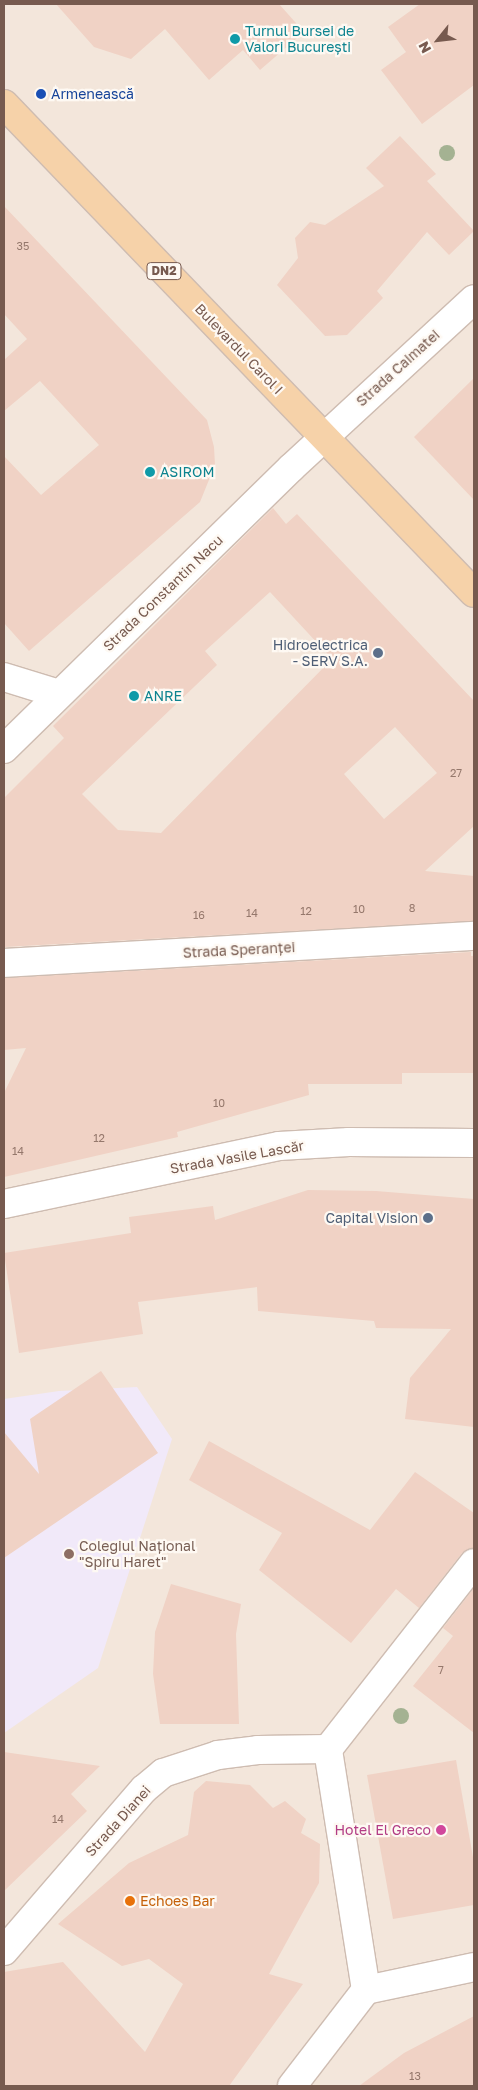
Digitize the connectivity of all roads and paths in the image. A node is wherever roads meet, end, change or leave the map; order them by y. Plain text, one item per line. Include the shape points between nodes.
1 (4, 104) edge
2 (474, 299) edge
3 (324, 438) junction
4 (474, 594) edge
5 (4, 677) edge
6 (59, 694) junction
7 (4, 750) edge
8 (474, 936) edge
9 (4, 964) edge
10 (474, 1143) edge
11 (4, 1204) edge
12 (474, 1563) edge
13 (328, 1749) junction
14 (4, 1951) edge
15 (474, 1967) edge
16 (366, 1990) junction
17 (292, 2086) edge

1 - 3 main road, Bulevardul Carol I / DN2
2 - 3 street, Strada Caimatei
3 - 4 main road, Bulevardul Carol I / DN2
3 - 6 street, Strada Constantin Nacu
5 - 6 street
6 - 7 street, Strada Constantin Nacu
8 - 9 street, Strada Speranței
10 - 11 street, Strada Vasile Lascăr via 349,1142 278,1146
12 - 13 street
13 - 14 street, Strada Dianei via 218,1754 163,1773 144,1789
13 - 16 street
15 - 16 street
16 - 17 street

